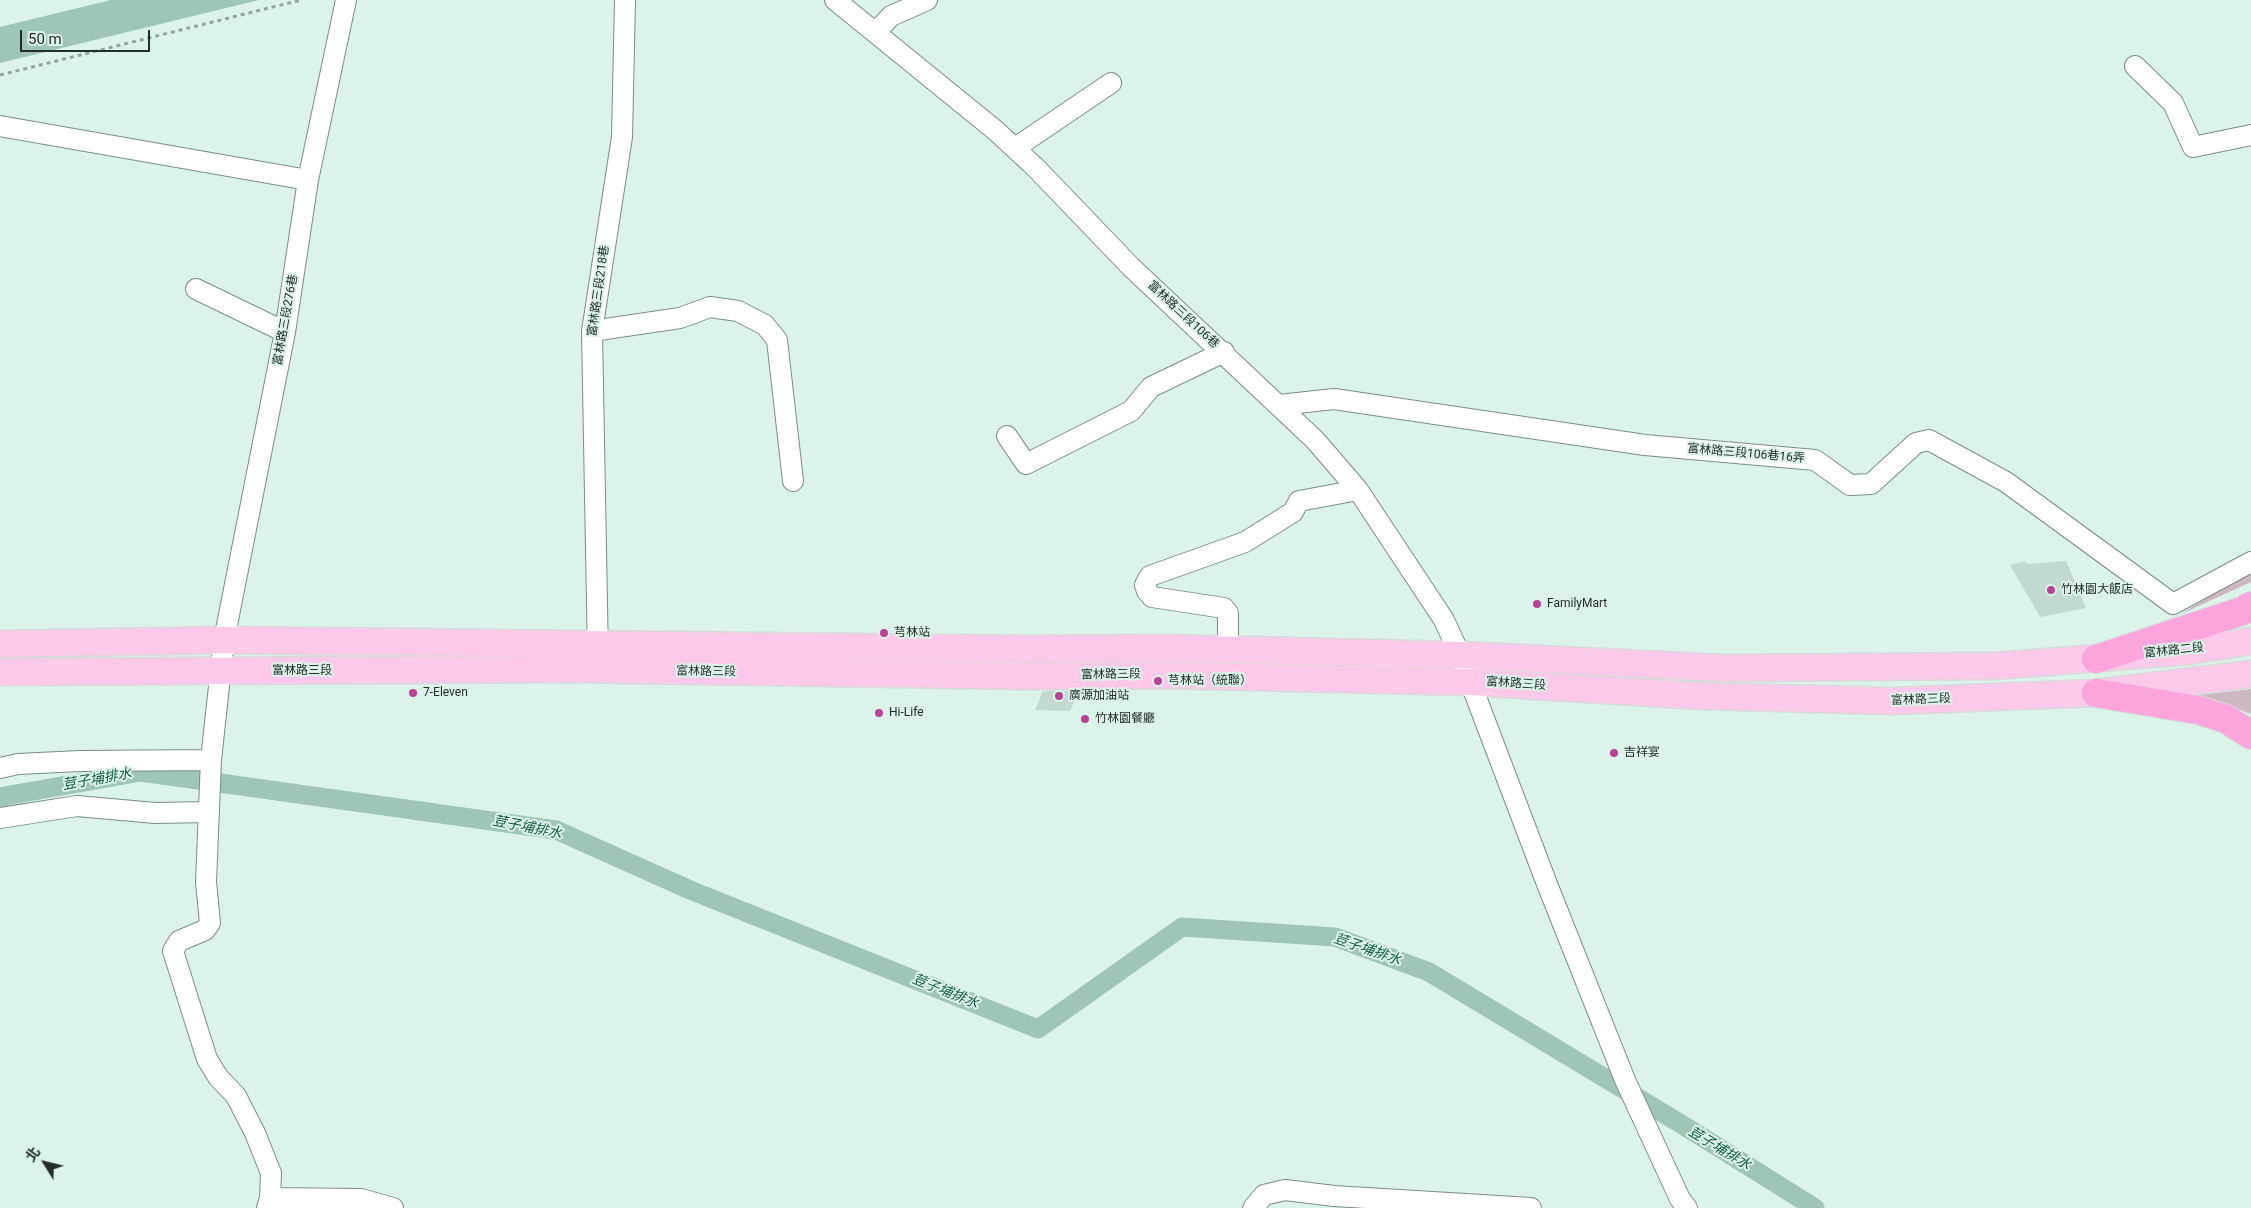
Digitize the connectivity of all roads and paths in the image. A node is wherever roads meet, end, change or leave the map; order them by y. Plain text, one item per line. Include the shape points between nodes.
1 (301, 0) edge
2 (346, 0) edge
3 (625, 0) edge
4 (834, 0) edge
5 (927, 0) edge
6 (876, 32) junction
7 (2135, 66) dead end
8 (0, 75) edge
9 (1111, 83) dead end
10 (0, 126) edge
11 (2251, 135) edge
12 (1015, 148) junction
13 (308, 180) junction
14 (196, 289) dead end
15 (592, 331) junction
16 (286, 332) junction
17 (1224, 352) junction
18 (1279, 405) junction
19 (1007, 436) dead end
20 (793, 481) dead end
21 (1358, 490) junction
22 (2251, 562) edge
23 (2251, 606) edge
24 (224, 640) junction
25 (2251, 641) edge
26 (0, 644) edge
27 (600, 644) junction
28 (1164, 648) junction
29 (1030, 649) junction
30 (1228, 650) junction
31 (1460, 655) junction
32 (2096, 659) junction
33 (597, 670) junction
34 (222, 671) junction
35 (0, 672) edge
36 (2251, 674) edge
37 (1164, 675) junction
38 (1027, 676) junction
39 (1471, 682) junction
40 (2096, 693) junction
41 (2251, 735) edge
42 (212, 760) junction
43 (0, 768) edge
44 (210, 804) junction
45 (0, 818) edge
46 (269, 1203) edge
47 (1679, 1205) edge
48 (393, 1208) edge
49 (1254, 1208) edge
50 (1531, 1208) edge

1 - 8 path
2 - 13 street, 富林路三段276巷
3 - 15 street, 富林路三段218巷 via 622,137
4 - 6 street, 富林路三段106巷
5 - 6 street via 891,16
6 - 12 street, 富林路三段106巷
7 - 11 street via 2173,103 2192,147
9 - 12 street
10 - 13 street
12 - 17 street, 富林路三段106巷 via 1131,267
13 - 16 street, 富林路三段276巷
14 - 16 street
15 - 20 street via 680,318 710,307 738,311 765,325 777,340
15 - 27 street, 富林路三段218巷
16 - 24 street, 富林路三段276巷
17 - 18 street, 富林路三段106巷
17 - 19 street via 1151,387 1131,411 1026,464
18 - 21 street, 富林路三段106巷 via 1315,440
18 - 22 street, 富林路三段106巷16弄 via 1334,399 1644,445 1815,460 1850,485 1871,484 1916,443 1929,440 2006,482 2174,604
21 - 30 street via 1298,501 1293,512 1245,542 1150,576 1145,585 1152,597 1224,608 1228,613
21 - 31 street, 富林路三段106巷 via 1444,620
23 - 32 highway
24 - 26 main road, 富林路三段
24 - 27 main road, 富林路三段
24 - 34 street, 富林路三段276巷
25 - 32 main road, 富林路二段 via 2189,651
27 - 29 main road, 富林路三段
27 - 33 street, 富林路三段218巷
28 - 29 main road, 富林路三段
28 - 30 main road, 富林路三段
28 - 37 street
29 - 38 street
30 - 31 main road, 富林路三段
31 - 32 main road, 富林路三段 via 1723,668 1995,666
31 - 39 street, 富林路三段106巷
33 - 34 main road, 富林路三段
33 - 38 main road, 富林路三段
34 - 35 main road, 富林路三段
34 - 42 street, 富林路三段276巷
36 - 40 main road, 富林路三段
37 - 38 main road, 富林路三段
37 - 39 main road, 富林路三段
39 - 40 main road, 富林路三段 via 1702,696 1892,701
39 - 47 street, 富林路三段106巷 via 1547,884
40 - 41 highway via 2198,710 2226,719
42 - 43 street via 80,761
42 - 44 street, 富林路三段276巷
44 - 45 street via 156,813 77,806
44 - 46 street, 富林路三段276巷 via 206,882 210,923 205,930 179,941 173,950 207,1059 236,1096 261,1149 270,1173
46 - 48 street via 361,1199
49 - 50 street via 1264,1195 1285,1190

